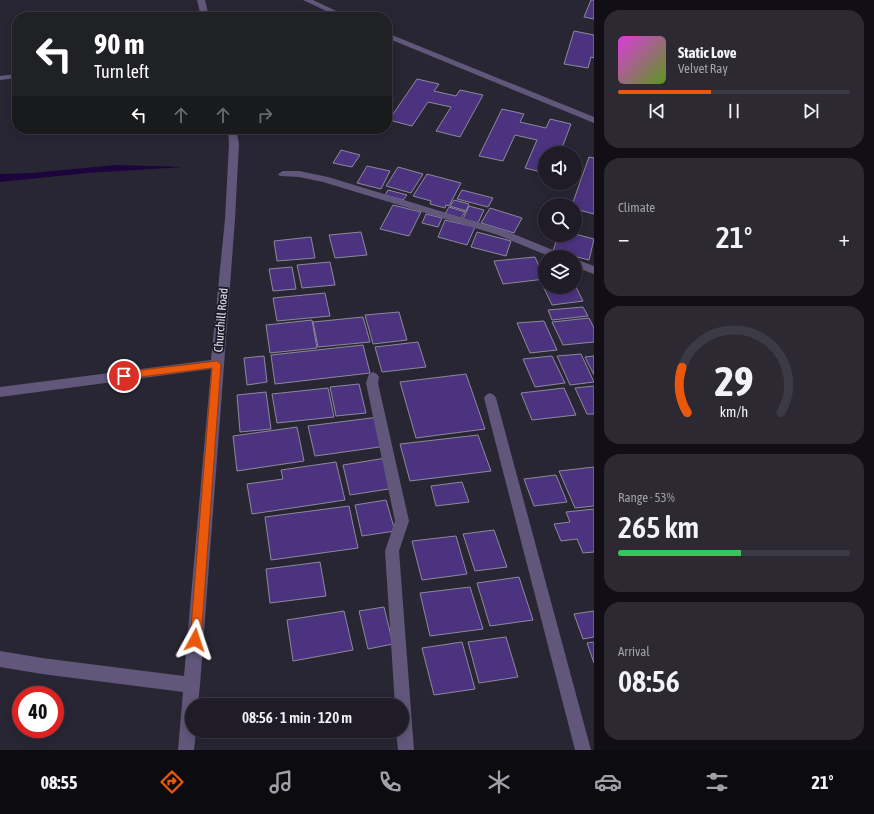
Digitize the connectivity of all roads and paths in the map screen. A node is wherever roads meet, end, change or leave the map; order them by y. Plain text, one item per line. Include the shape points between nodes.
1 (201, 0) edge
2 (307, 0) edge
3 (205, 12) edge
4 (334, 12) edge
5 (392, 37) edge
6 (12, 77) edge
7 (0, 78) edge
8 (594, 120) edge
9 (233, 134) edge
10 (283, 174) dead end
11 (544, 250) edge
12 (582, 266) edge
13 (594, 270) edge
14 (217, 364) junction
15 (372, 377) dead end
16 (0, 392) edge
17 (490, 398) dead end
18 (0, 659) edge
19 (192, 685) junction
20 (186, 750) edge
21 (406, 750) edge
22 (583, 750) edge

1 - 3 street
2 - 4 street
5 - 8 street
6 - 7 street
9 - 14 street, Churchill Road via 230,218
10 - 11 street via 325,179 502,233
12 - 13 street
14 - 16 street
14 - 19 street, Churchill Road
15 - 21 street via 402,521 392,551
17 - 22 street
18 - 19 street
19 - 20 street, Churchill Road

